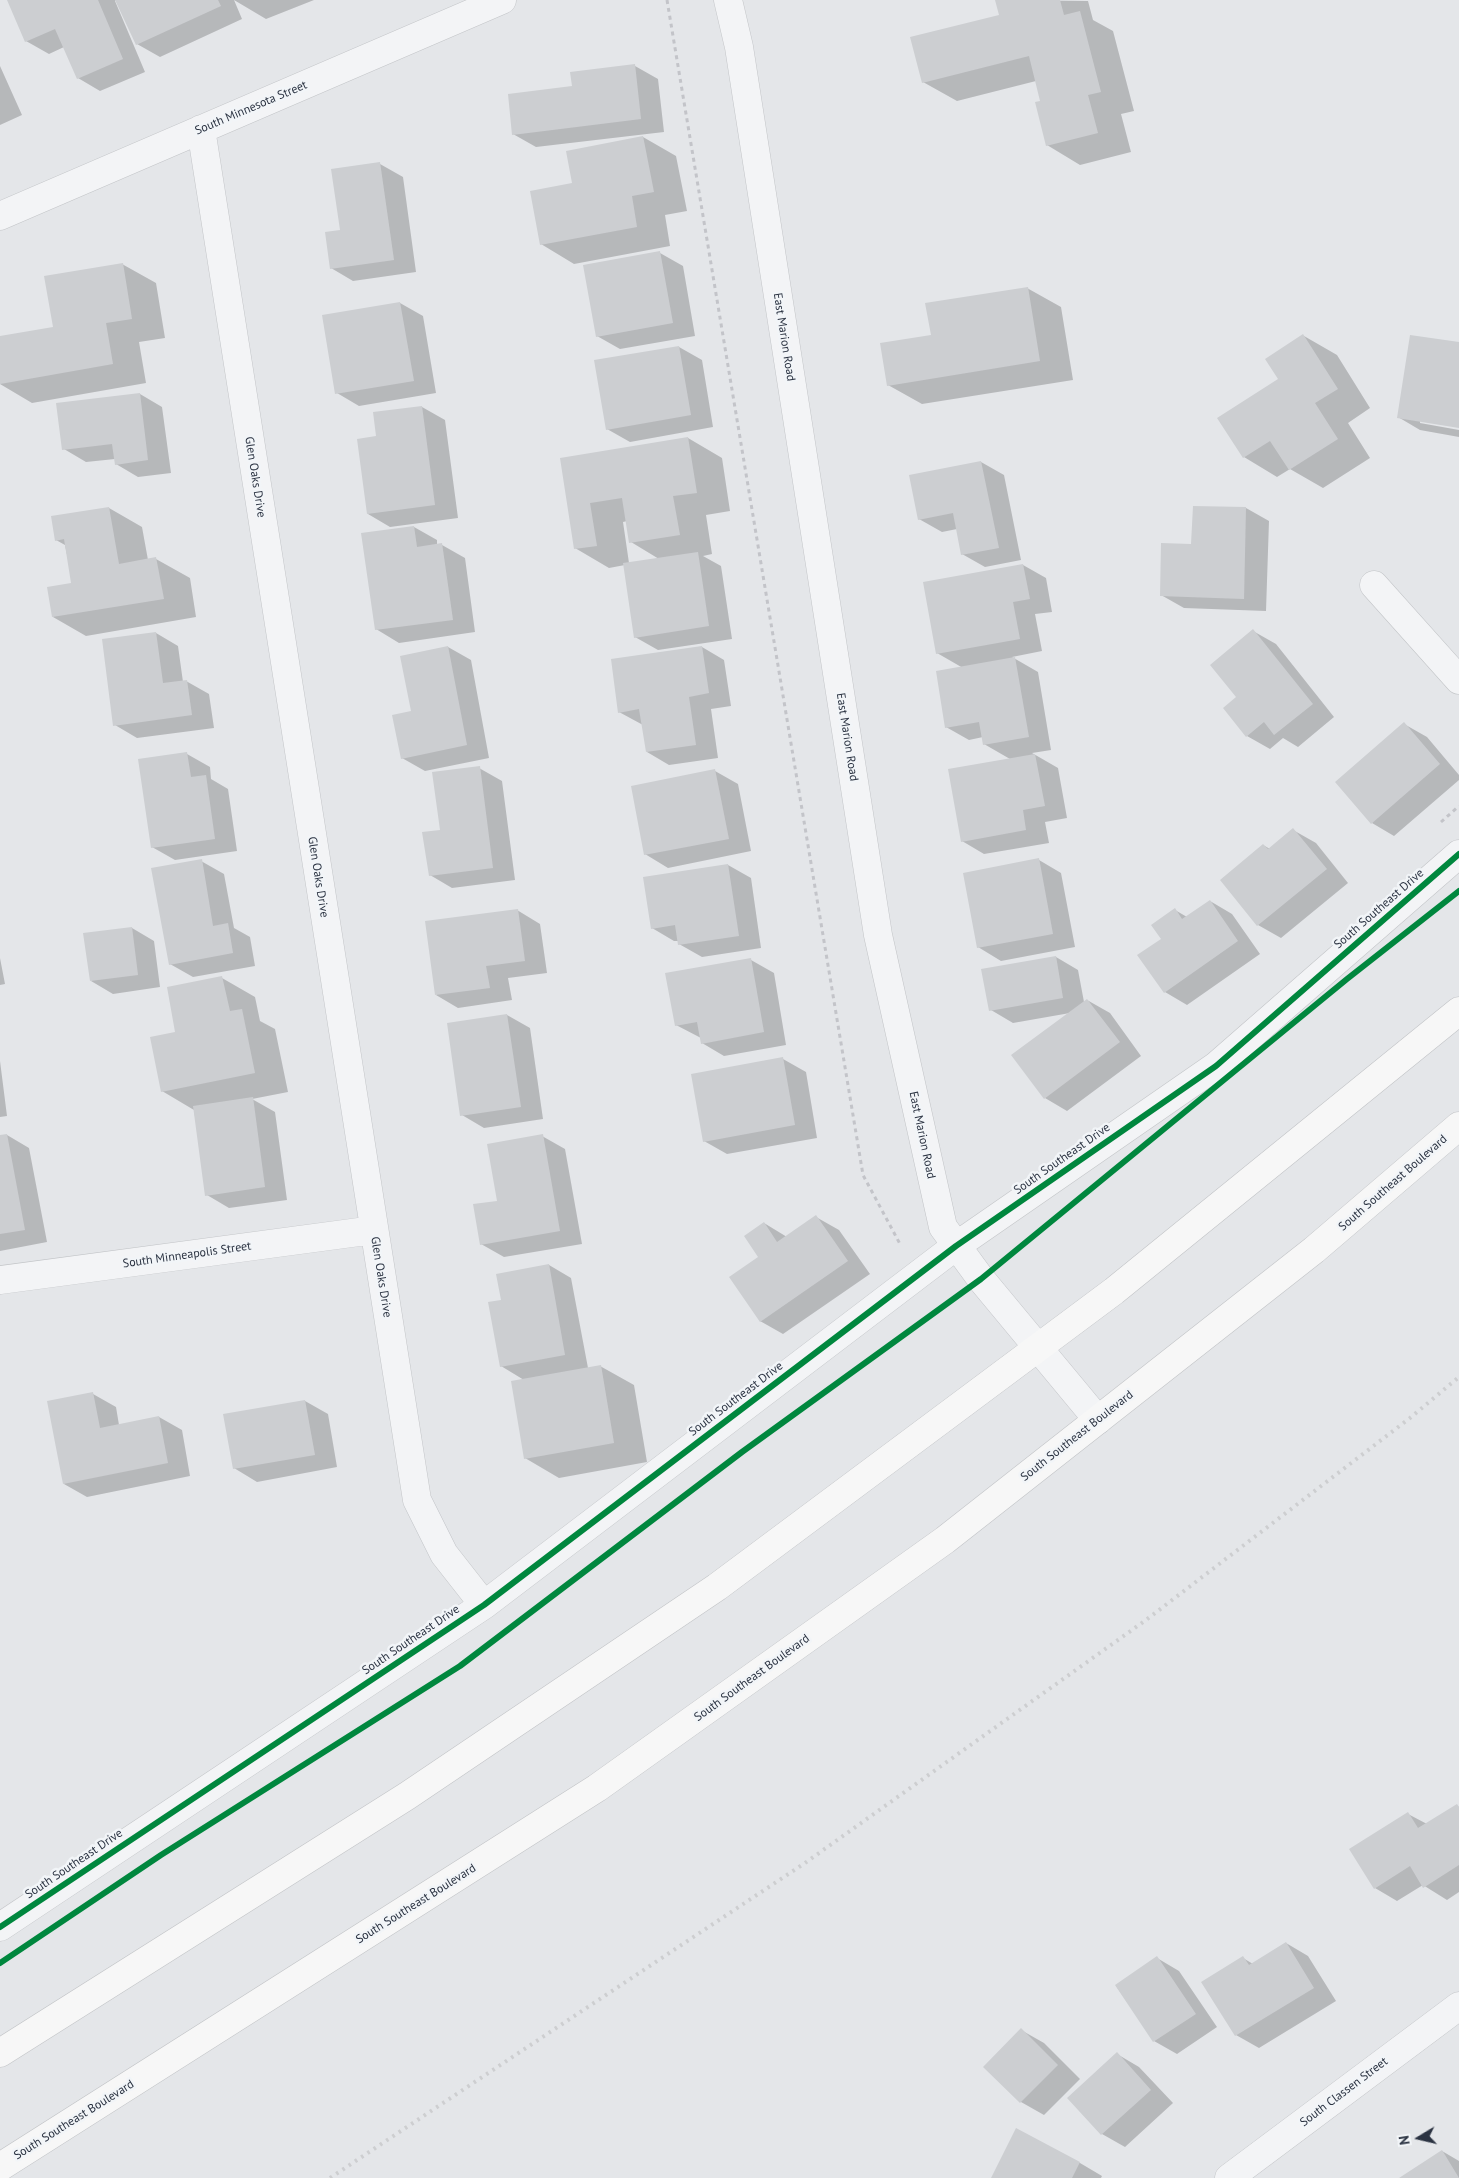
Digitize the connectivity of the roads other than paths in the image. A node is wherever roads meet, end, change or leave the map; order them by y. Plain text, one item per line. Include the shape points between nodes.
1 (502, 0) edge
2 (728, 0) edge
3 (201, 129) junction
4 (0, 216) edge
5 (1374, 585) dead end
6 (1459, 680) edge
7 (1459, 854) edge
8 (1459, 1011) edge
9 (1459, 1126) edge
10 (374, 1230) junction
11 (956, 1246) junction
12 (0, 1280) edge
13 (1037, 1349) junction
14 (1098, 1420) junction
15 (484, 1605) junction
16 (0, 1927) edge
17 (1459, 2006) edge
18 (0, 2053) edge
19 (0, 2167) edge
20 (1229, 2178) edge

1 - 3 street, South Minnesota Street
2 - 11 street, East Marion Road via 739,47 878,935 942,1227
3 - 4 street, South Minnesota Street
3 - 10 street, Glen Oaks Drive
5 - 6 street
7 - 11 street, South Southeast Drive via 1216,1066
8 - 13 main road via 1114,1291
9 - 14 main road, South Southeast Boulevard via 1314,1250
10 - 12 street, South Minneapolis Street
10 - 15 street, Glen Oaks Drive via 417,1500 444,1554
11 - 13 street, East Marion Road
11 - 15 street, South Southeast Drive
13 - 14 street, East Marion Road
13 - 18 main road via 717,1587 407,1796
14 - 19 main road, South Southeast Boulevard via 945,1540 598,1788
15 - 16 street, South Southeast Drive
17 - 20 street, South Classen Street

